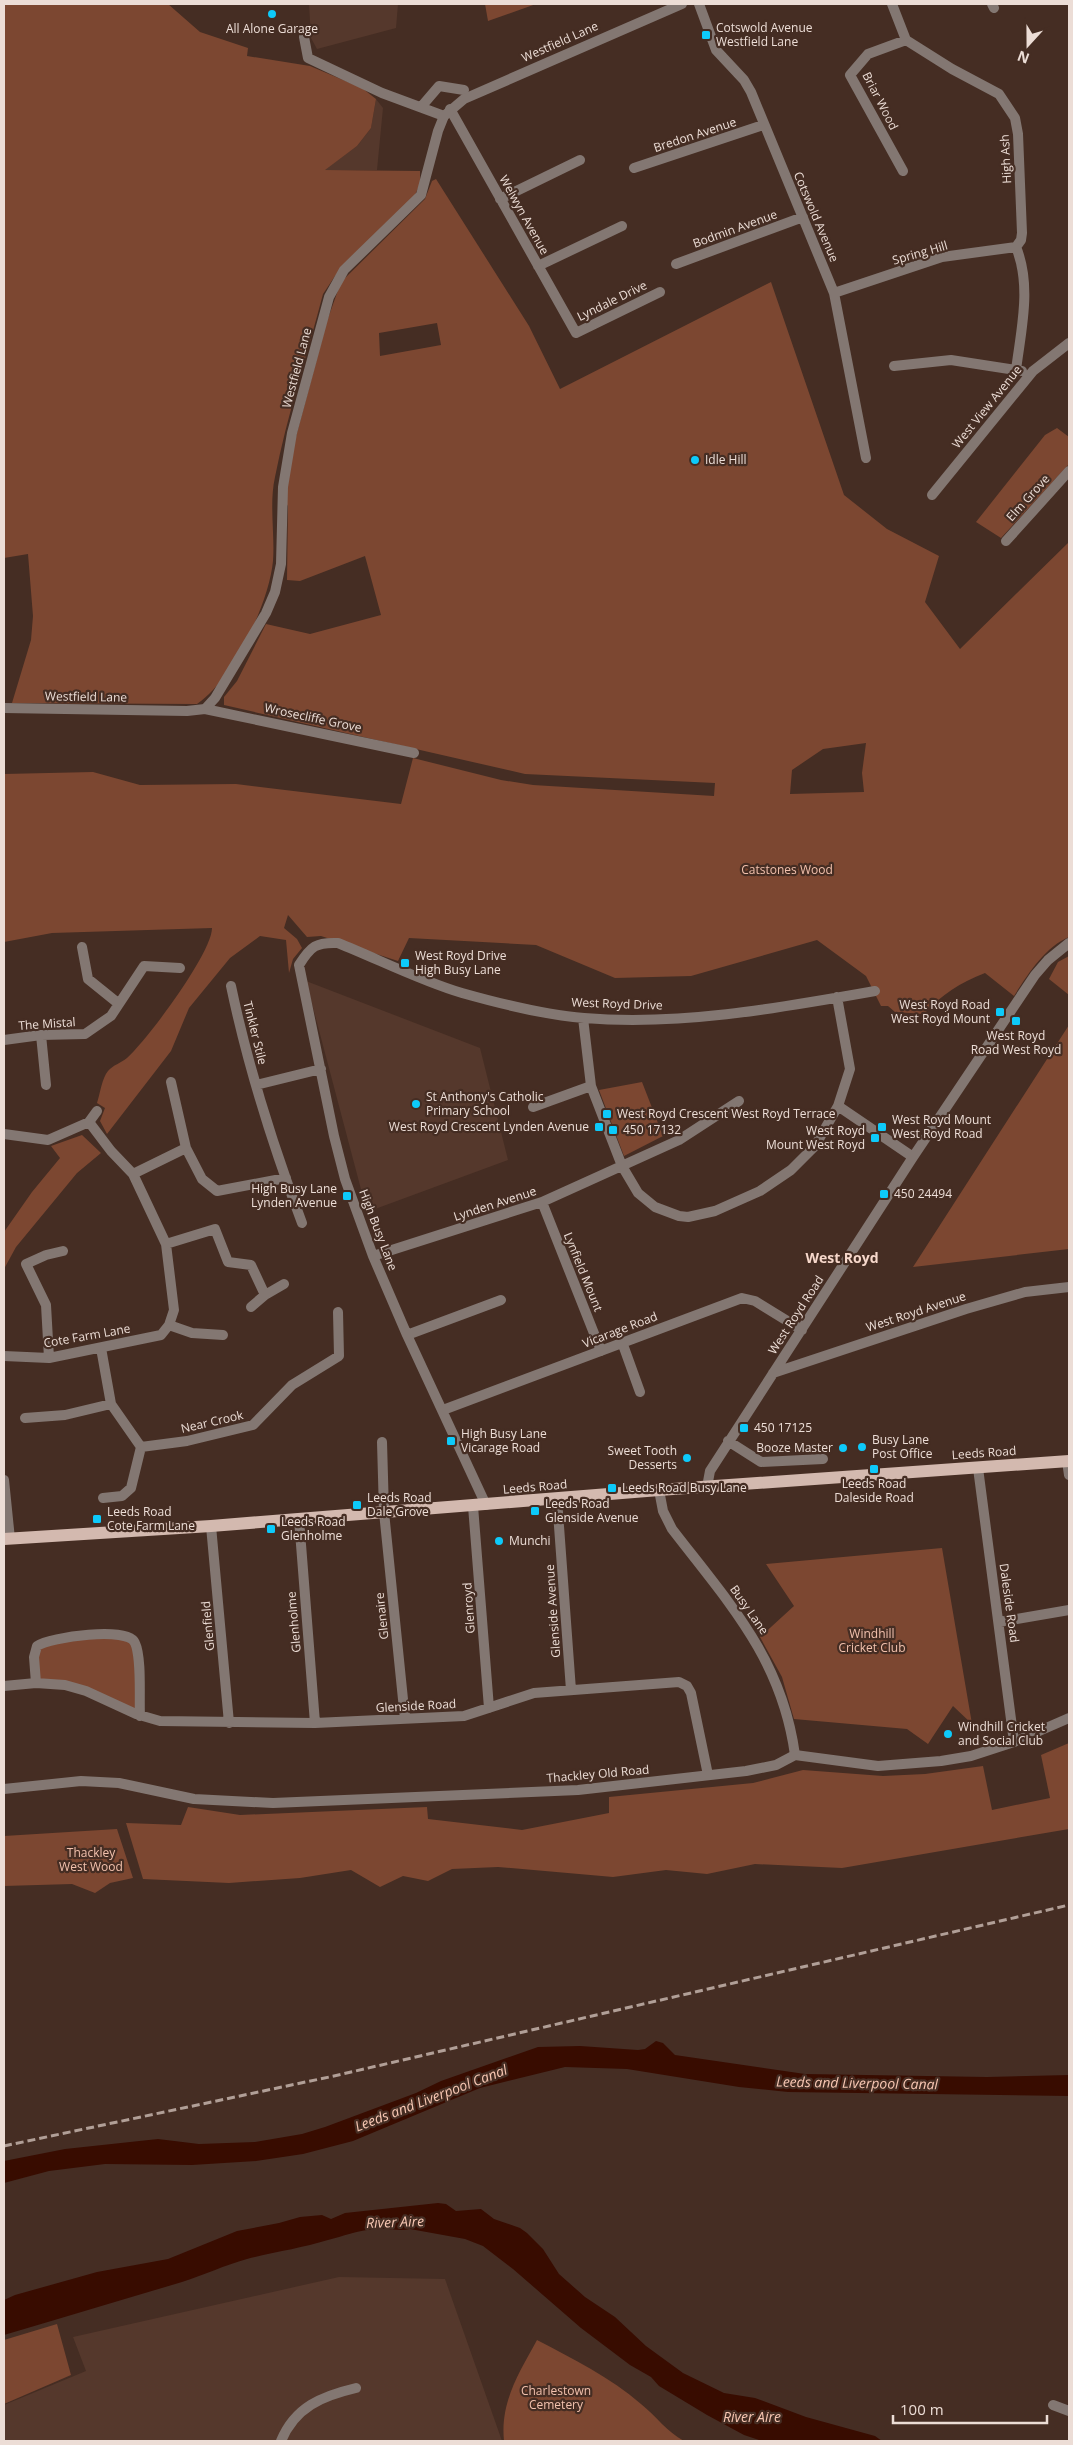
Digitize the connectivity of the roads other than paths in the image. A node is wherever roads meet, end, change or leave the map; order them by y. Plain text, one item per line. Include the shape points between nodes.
1 (682, 4) edge
2 (699, 4) edge
3 (892, 4) edge
4 (669, 6) edge
5 (304, 37) dead end
6 (906, 40) junction
7 (464, 90) dead end
8 (421, 107) junction
9 (447, 112) junction
10 (763, 125) junction
11 (580, 160) dead end
12 (634, 168) dead end
13 (903, 171) dead end
14 (500, 198) junction
15 (803, 218) junction
16 (622, 226) dead end
17 (1016, 247) junction
18 (676, 264) dead end
19 (538, 266) junction
20 (660, 292) dead end
21 (834, 294) junction
22 (576, 333) joint
23 (1069, 343) edge
24 (894, 366) dead end
25 (1016, 370) junction
26 (1033, 371) junction
27 (866, 458) dead end
28 (1069, 471) edge
29 (932, 495) dead end
30 (1006, 541) dead end
31 (4, 708) edge
32 (206, 709) junction
33 (414, 753) dead end
34 (1069, 944) edge
35 (82, 948) dead end
36 (309, 949) joint
37 (180, 968) dead end
38 (231, 986) dead end
39 (875, 991) dead end
40 (837, 997) junction
41 (119, 1004) junction
42 (583, 1018) junction
43 (41, 1035) junction
44 (4, 1040) edge
45 (321, 1069) junction
46 (171, 1082) dead end
47 (46, 1085) dead end
48 (256, 1085) junction
49 (591, 1086) junction
50 (739, 1101) dead end
51 (838, 1106) junction
52 (533, 1107) dead end
53 (97, 1111) dead end
54 (89, 1122) junction
55 (4, 1136) edge
56 (186, 1148) junction
57 (913, 1157) junction
58 (622, 1166) junction
59 (134, 1174) junction
60 (286, 1178) junction
61 (542, 1202) junction
62 (302, 1223) dead end
63 (166, 1244) junction
64 (63, 1251) dead end
65 (373, 1256) junction
66 (284, 1284) dead end
67 (1069, 1287) edge
68 (265, 1294) junction
69 (501, 1300) dead end
70 (251, 1307) dead end
71 (338, 1312) dead end
72 (169, 1325) junction
73 (802, 1330) junction
74 (222, 1335) dead end
75 (407, 1335) junction
76 (622, 1342) junction
77 (101, 1348) junction
78 (601, 1351) junction
79 (4, 1356) edge
80 (49, 1358) junction
81 (774, 1373) junction
82 (640, 1392) dead end
83 (111, 1404) junction
84 (443, 1410) junction
85 (25, 1418) dead end
86 (728, 1441) junction
87 (382, 1442) dead end
88 (141, 1447) junction
89 (823, 1459) dead end
90 (1068, 1461) edge
91 (978, 1468) junction
92 (1069, 1475) edge
93 (4, 1480) edge
94 (707, 1487) junction
95 (659, 1490) junction
96 (104, 1498) dead end
97 (557, 1499) junction
98 (480, 1506) junction
99 (384, 1512) junction
100 (299, 1519) junction
101 (211, 1526) junction
102 (7, 1539) edge
103 (1069, 1610) edge
104 (999, 1622) junction
105 (36, 1683) junction
106 (4, 1686) edge
107 (571, 1690) junction
108 (489, 1708) junction
109 (140, 1716) junction
110 (1069, 1718) edge
111 (405, 1719) junction
112 (229, 1723) junction
113 (315, 1723) junction
114 (1014, 1742) junction
115 (795, 1755) junction
116 (708, 1776) junction
117 (4, 1789) edge
118 (356, 2388) dead end
119 (1053, 2405) dead end
120 (1069, 2411) edge
121 (281, 2441) edge

1 - 4 street, Westfield Lane
2 - 10 street, Cotswold Avenue via 716,50 752,92
3 - 6 street
4 - 9 street, Westfield Lane via 464,99
5 - 8 street via 308,58
6 - 13 street, Briar Wood via 868,54 850,74
6 - 17 street, High Ash via 999,94 1014,118 1018,134 1022,232
7 - 8 street via 439,86
8 - 9 street
9 - 14 street, Welwyn Avenue
9 - 32 street, Westfield Lane via 438,131 421,195 344,270 329,297 292,433 283,486 281,564 275,592 266,613
10 - 12 street, Bredon Avenue
10 - 15 street, Cotswold Avenue
11 - 14 street
14 - 19 street, Welwyn Avenue
15 - 18 street, Bodmin Avenue
15 - 21 street, Cotswold Avenue
16 - 19 street
17 - 21 street, Spring Hill via 942,257
17 - 25 street, High Ash via 1022,262 1025,299
19 - 22 street, Welwyn Avenue
20 - 22 street, Lyndale Drive
21 - 27 street, Cotswold Avenue
23 - 26 street, West View Avenue
24 - 25 street via 951,360
25 - 26 street
26 - 29 street, West View Avenue
28 - 30 street, Elm Grove
31 - 32 street, Westfield Lane
32 - 33 street, Wrosecliffe Grove
34 - 57 street, West Royd Road via 1035,975
35 - 41 street via 88,980
36 - 42 street, West Royd Drive via 323,942 338,943 460,992 528,1009
36 - 45 street, High Busy Lane via 299,965
37 - 41 street, The Mistal via 144,966
38 - 48 street, Tinkler Stile
39 - 40 street, West Royd Drive
40 - 42 street, West Royd Drive via 694,1018
40 - 51 street via 850,1069
41 - 43 street, The Mistal via 111,1016 85,1034
42 - 49 street
43 - 44 street, The Mistal
43 - 47 street
45 - 48 street, Tinkler Stile
45 - 65 street, High Busy Lane via 345,1179
46 - 56 street
48 - 60 street, Tinkler Stile
49 - 52 street
49 - 58 street
50 - 58 street, Lynden Avenue via 679,1140
51 - 57 street
51 - 58 street via 815,1146 791,1170 760,1192 715,1212 688,1217 656,1207 638,1193
53 - 54 street
54 - 55 street via 48,1140
54 - 59 street
56 - 59 street
56 - 60 street via 202,1179 217,1191
57 - 73 street, West Royd Road
58 - 61 street, Lynden Avenue
59 - 63 street
60 - 62 street, Tinkler Stile
61 - 65 street, Lynden Avenue
61 - 78 street, Lynfield Mount
63 - 68 street via 215,1229 228,1262 252,1265
63 - 72 street via 174,1310
64 - 80 street via 26,1264 46,1305
65 - 75 street, High Busy Lane
66 - 68 street
67 - 81 street, West Royd Avenue via 1025,1292 966,1309
68 - 70 street
69 - 75 street
71 - 88 street, Near Crook via 339,1356 292,1385 253,1425 187,1442
72 - 74 street via 192,1334
72 - 77 street, Cote Farm Lane via 161,1335
73 - 76 street, Vicarage Road via 755,1301 742,1298
73 - 81 street, West Royd Road
75 - 84 street, High Busy Lane
76 - 78 street, Vicarage Road
76 - 82 street
77 - 80 street, Cote Farm Lane
77 - 83 street
78 - 84 street, Vicarage Road
79 - 80 street, Cote Farm Lane
81 - 86 street, West Royd Road
83 - 85 street via 65,1415
83 - 88 street
84 - 98 street, High Busy Lane
86 - 89 street via 761,1462
86 - 94 street, West Royd Road via 710,1471
87 - 99 street, Glenaire
88 - 96 street via 131,1488 122,1496
90 - 91 main road, Leeds Road
90 - 92 street
91 - 94 main road, Leeds Road
91 - 104 street, Daleside Road
93 - 102 street
94 - 95 main road, Leeds Road
95 - 97 main road, Leeds Road
95 - 115 street, Busy Lane via 663,1511 672,1529 751,1633 770,1668 791,1728
97 - 98 main road, Leeds Road
97 - 107 street, Glenside Avenue
98 - 99 main road, Leeds Road
98 - 108 street, Glenroyd
99 - 100 main road, Leeds Road
99 - 111 street, Glenaire
100 - 101 main road, Leeds Road
100 - 113 street, Glenholme
101 - 102 main road, Leeds Road
101 - 112 street, Glenfield
103 - 104 street
104 - 114 street, Daleside Road
105 - 106 street, Glenside Road
105 - 109 street, Glenside Road via 65,1685 86,1691
105 - 109 street via 34,1657 37,1646 44,1641 109,1634 130,1637 135,1642 138,1659
107 - 108 street, Glenside Road via 534,1693
107 - 116 street, Glenside Road via 679,1682 687,1686
108 - 111 street, Glenside Road via 464,1716
109 - 112 street, Glenside Road via 160,1722
110 - 114 street
111 - 113 street, Glenside Road
112 - 113 street, Glenside Road
114 - 115 street via 971,1756 878,1766
115 - 116 street, Thackley Old Road via 776,1765
116 - 117 street, Thackley Old Road via 578,1790 272,1803 194,1799 119,1783 81,1781
118 - 121 street via 329,2394 304,2408 293,2419
119 - 120 street

